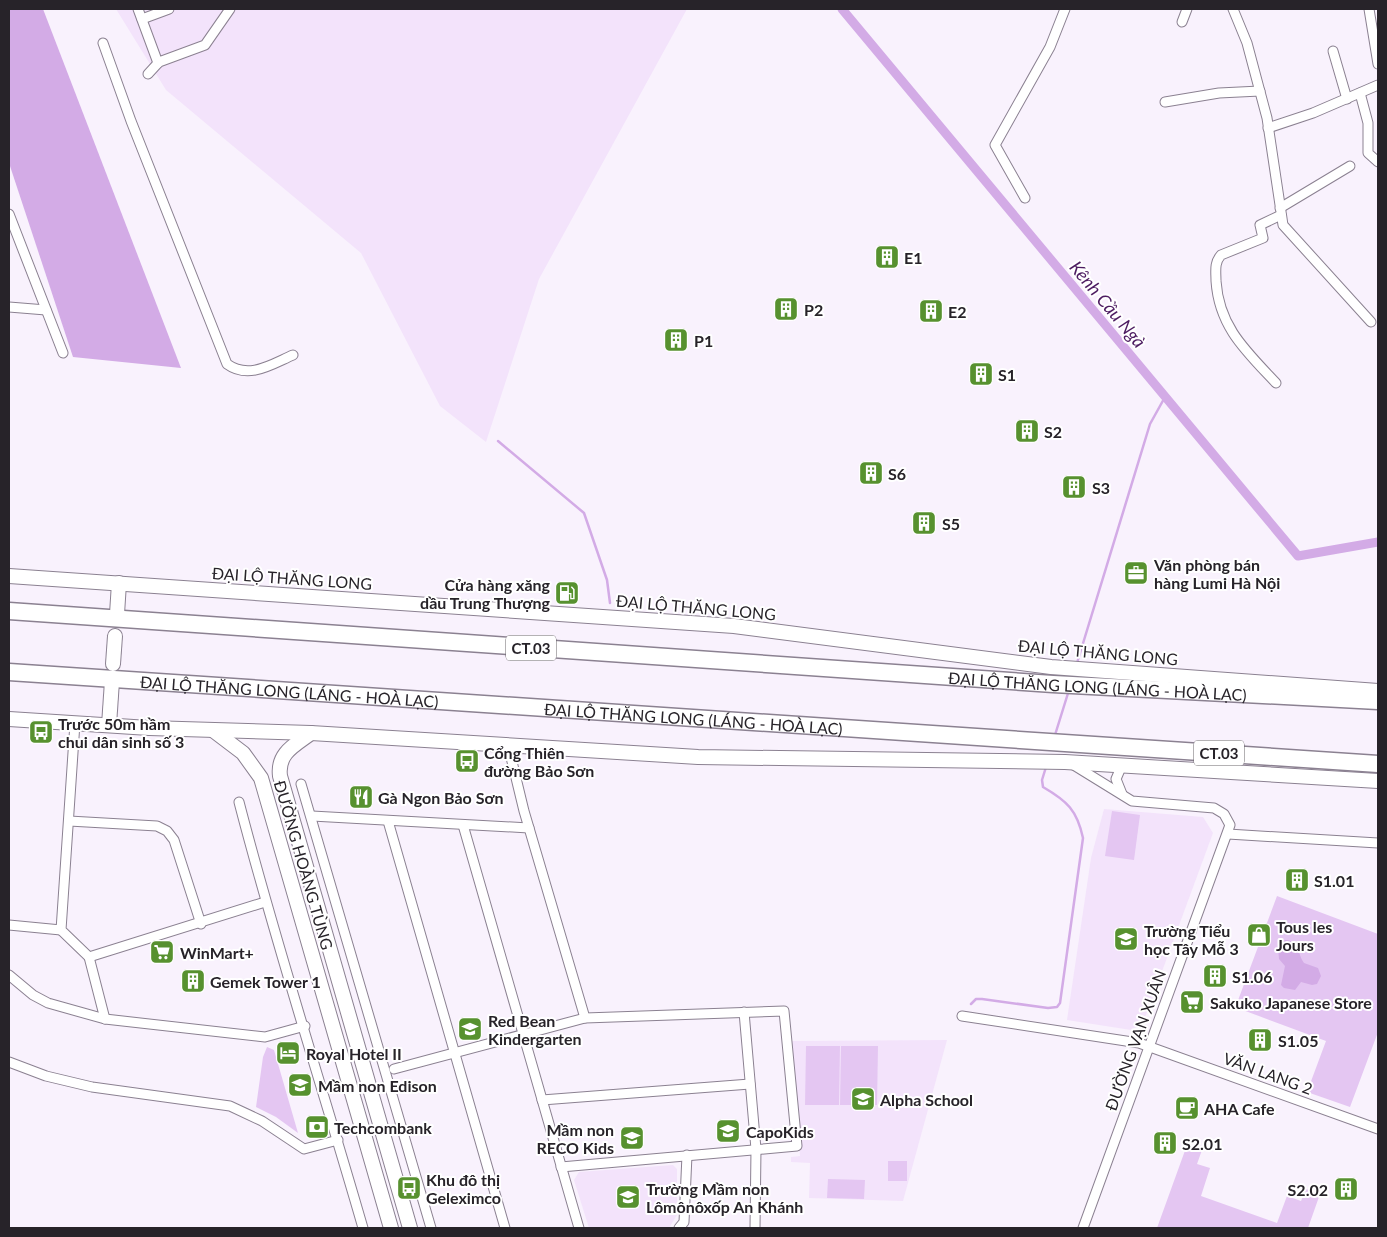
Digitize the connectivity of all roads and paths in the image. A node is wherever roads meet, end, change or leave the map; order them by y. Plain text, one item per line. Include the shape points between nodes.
1 (138, 9) edge
2 (169, 9) edge
3 (230, 9) edge
4 (1066, 9) edge
5 (1187, 9) edge
6 (1233, 9) edge
7 (1369, 9) edge
8 (142, 19) junction
9 (1182, 22) dead end
10 (103, 43) dead end
11 (1333, 52) dead end
12 (158, 63) junction
13 (1378, 64) edge
14 (148, 74) dead end
15 (1378, 85) edge
16 (1260, 91) junction
17 (1360, 93) junction
18 (1347, 99) junction
19 (1165, 102) dead end
20 (1268, 128) junction
21 (1378, 162) edge
22 (1350, 166) dead end
23 (1025, 198) dead end
24 (1281, 212) junction
25 (9, 214) edge
26 (9, 307) edge
27 (46, 310) junction
28 (1371, 322) dead end
29 (63, 353) dead end
30 (293, 355) dead end
31 (1276, 383) dead end
32 (9, 576) edge
33 (119, 583) junction
34 (9, 612) edge
35 (117, 614) dead end
36 (115, 636) dead end
37 (113, 664) dead end
38 (9, 672) edge
39 (112, 681) dead end
40 (1378, 691) edge
41 (1378, 701) edge
42 (9, 719) edge
43 (75, 724) junction
44 (109, 725) junction
45 (214, 731) junction
46 (311, 733) junction
47 (508, 745) junction
48 (1067, 762) junction
49 (1378, 764) edge
50 (1122, 765) junction
51 (1378, 781) edge
52 (301, 784) dead end
53 (1123, 796) junction
54 (239, 802) dead end
55 (312, 816) junction
56 (388, 820) junction
57 (69, 821) junction
58 (463, 825) junction
59 (529, 828) junction
60 (1228, 834) junction
61 (1378, 843) edge
62 (265, 902) junction
63 (201, 924) junction
64 (9, 925) edge
65 (62, 930) junction
66 (89, 958) junction
67 (9, 975) edge
68 (744, 1012) junction
69 (962, 1016) dead end
70 (585, 1018) junction
71 (105, 1019) junction
72 (305, 1026) junction
73 (524, 1035) junction
74 (1148, 1046) junction
75 (454, 1053) junction
76 (9, 1062) edge
77 (394, 1069) dead end
78 (750, 1084) junction
79 (542, 1100) junction
80 (1378, 1129) edge
81 (338, 1140) junction
82 (756, 1149) junction
83 (686, 1154) junction
84 (561, 1167) junction
85 (363, 1228) edge
86 (391, 1228) edge
87 (410, 1228) edge
88 (431, 1228) edge
89 (505, 1228) edge
90 (579, 1228) edge
91 (679, 1228) edge
92 (755, 1228) edge
93 (1082, 1228) edge

1 - 8 street
2 - 8 street
3 - 12 street via 205,45
4 - 23 street via 1050,47 995,145
5 - 9 street
6 - 16 street via 1247,43
7 - 13 street
8 - 12 street
10 - 30 street via 130,121 228,364 239,371 258,371
11 - 18 street
12 - 14 street
15 - 17 street
16 - 19 street via 1219,93
16 - 20 street
17 - 18 street
17 - 21 street via 1368,123 1368,153
18 - 20 street
20 - 24 street
22 - 24 street
24 - 28 street via 1283,225
24 - 31 street via 1260,225 1263,238 1221,255 1216,267 1218,296 1225,322
25 - 27 street
26 - 27 street
27 - 29 street
32 - 33 main road, ĐẠI LỘ THĂNG LONG
33 - 35 main road
33 - 40 main road, ĐẠI LỘ THĂNG LONG via 746,627 1098,672
34 - 41 highway, ĐẠI LỘ THĂNG LONG (LÁNG - HOÀ LẠC) / CT.03 via 1053,684
36 - 37 main road
38 - 49 highway, ĐẠI LỘ THĂNG LONG (LÁNG - HOÀ LẠC) / CT.03
39 - 44 main road
42 - 43 main road
43 - 44 main road
43 - 57 street
44 - 45 main road
45 - 46 main road
45 - 86 main road, ĐƯỜNG HOÀNG TÙNG via 243,754 261,778
46 - 47 main road
46 - 87 main road, ĐƯỜNG HOÀNG TÙNG via 283,755 280,776
47 - 48 main road via 698,757
47 - 59 street
48 - 50 main road
48 - 53 street
50 - 51 main road
50 - 53 street via 1116,785
52 - 55 street
53 - 60 street via 1145,803 1214,808 1228,820
54 - 62 street
55 - 56 street
55 - 88 street
56 - 58 street
56 - 75 street
57 - 63 street via 157,826 167,831 174,840
57 - 65 street
58 - 59 street
58 - 73 street
59 - 70 street
60 - 61 street
60 - 74 street, ĐƯỜNG VẠN XUÂN
62 - 63 street
62 - 72 street
63 - 66 street
64 - 65 street
65 - 66 street
66 - 71 street
67 - 71 street via 48,1003
68 - 70 street
68 - 78 street
68 - 82 street via 784,1010 797,1146
69 - 74 street, VĂN LANG 2
70 - 73 street
71 - 72 street via 265,1037
72 - 81 street
73 - 75 street
73 - 79 street
74 - 80 street, VĂN LANG 2
74 - 93 street, ĐƯỜNG VẠN XUÂN
75 - 77 street
75 - 89 street
76 - 81 street via 92,1088 230,1106 262,1121 304,1149
78 - 79 street
78 - 82 street
79 - 84 street
81 - 85 street
82 - 83 street
82 - 92 street
83 - 84 street
83 - 91 street via 684,1222
84 - 90 street

